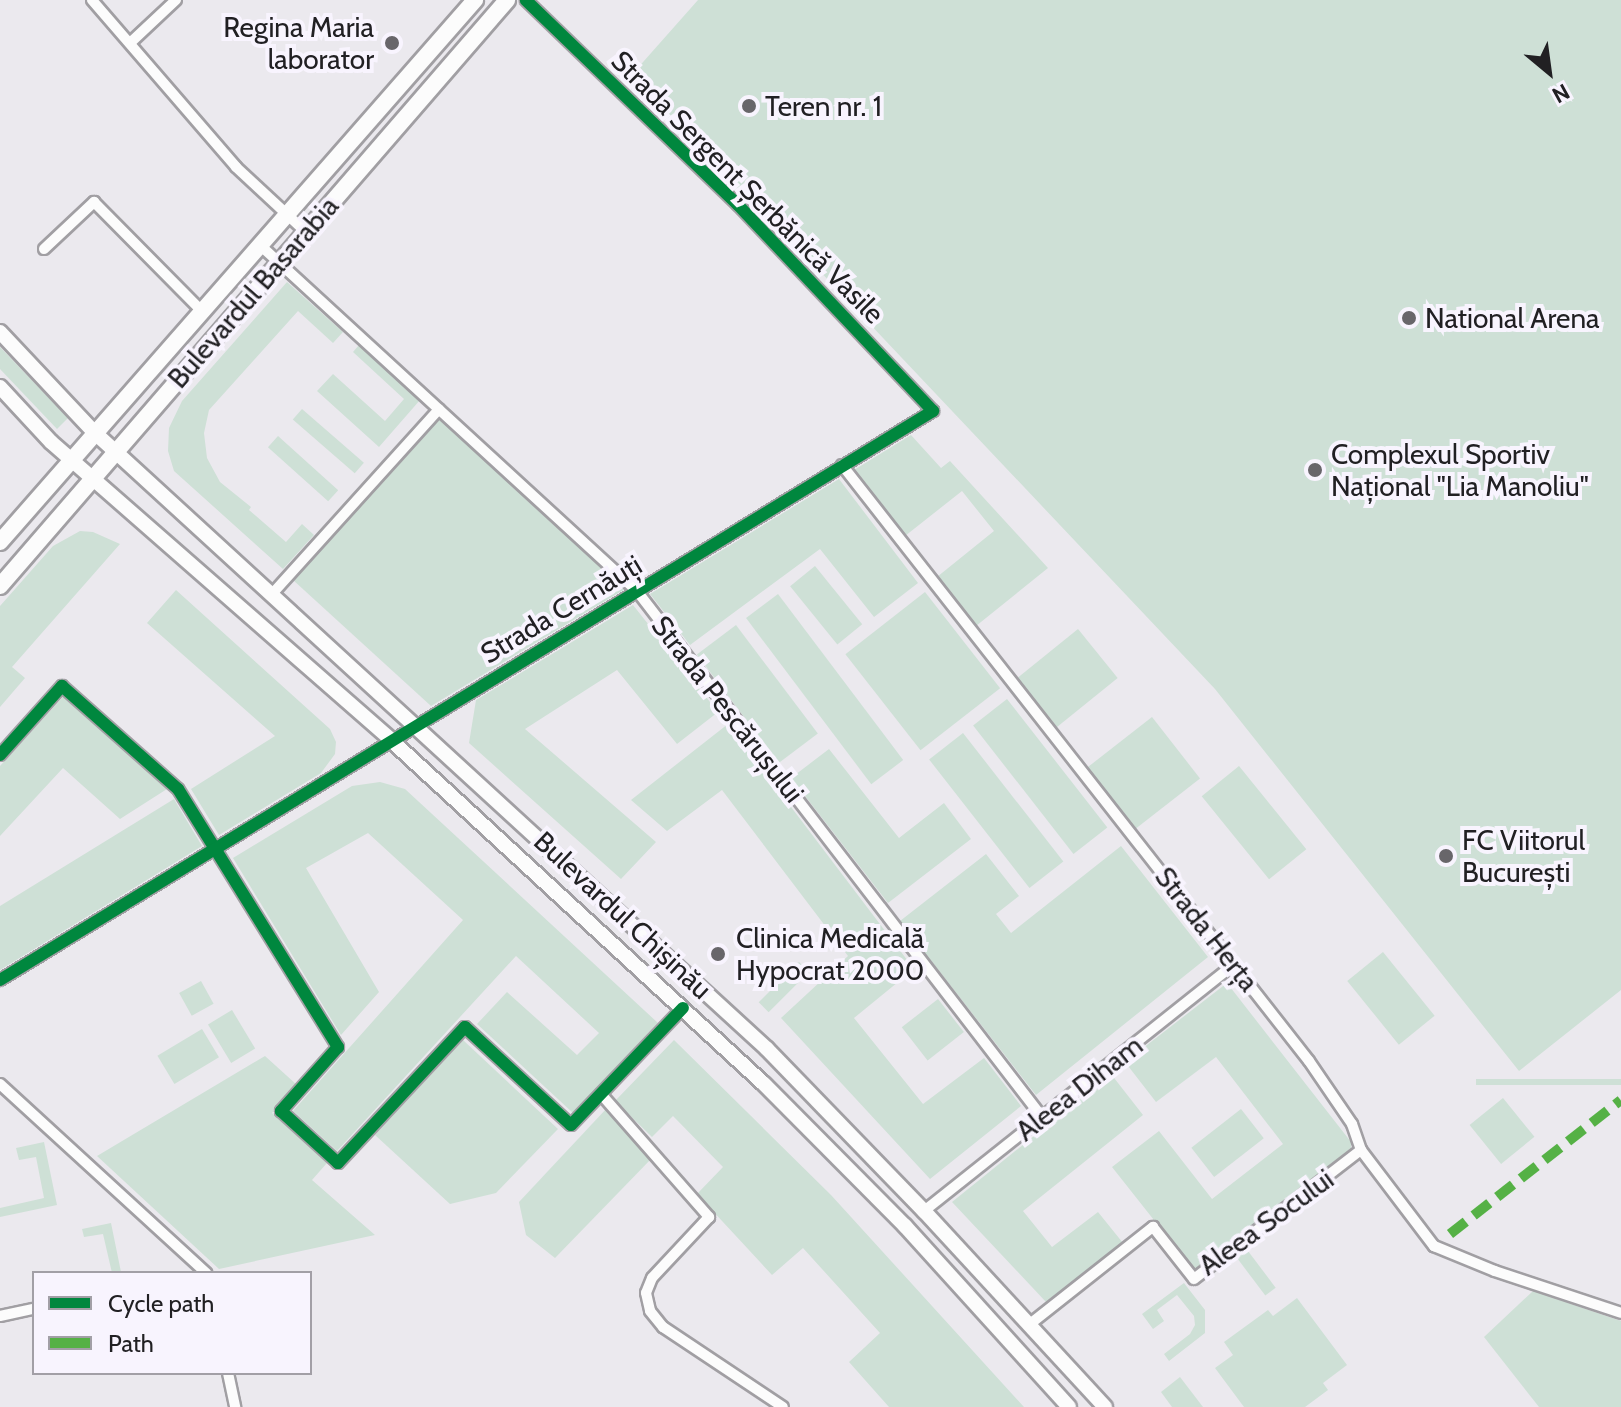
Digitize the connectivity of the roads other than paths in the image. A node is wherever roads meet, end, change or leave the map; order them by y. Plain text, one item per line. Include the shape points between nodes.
1 (92, 0) edge
2 (176, 0) edge
3 (507, 0) edge
4 (526, 0) edge
5 (468, 2) edge
6 (130, 43) junction
7 (287, 216) junction
8 (306, 232) junction
9 (261, 246) junction
10 (44, 249) dead end
11 (279, 262) junction
12 (203, 312) junction
13 (0, 332) edge
14 (0, 387) edge
15 (439, 409) junction
16 (933, 411) joint
17 (94, 432) junction
18 (114, 451) junction
19 (72, 458) junction
20 (842, 465) junction
21 (93, 476) junction
22 (0, 542) edge
23 (0, 586) edge
24 (637, 591) junction
25 (272, 594) junction
26 (417, 725) junction
27 (392, 741) junction
28 (0, 755) edge
29 (215, 849) junction
30 (1234, 964) junction
31 (0, 980) edge
32 (683, 1008) junction
33 (0, 1084) edge
34 (601, 1094) junction
35 (1042, 1117) junction
36 (1361, 1150) junction
37 (924, 1211) junction
38 (204, 1271) edge
39 (32, 1309) edge
40 (1621, 1313) edge
41 (0, 1316) edge
42 (1030, 1324) junction
43 (228, 1375) edge
44 (235, 1407) edge
45 (783, 1407) edge
46 (1069, 1407) edge
47 (1105, 1407) edge

1 - 6 street
2 - 6 street
3 - 8 main road, Bulevardul Basarabia
4 - 16 street, Strada Sergent Șerbănică Vasile via 738,205
5 - 7 main road, Bulevardul Basarabia
6 - 7 street via 236,167
7 - 8 street
7 - 9 main road, Bulevardul Basarabia
8 - 11 main road, Bulevardul Basarabia
9 - 11 street, Strada Pescărușului
9 - 12 main road, Bulevardul Basarabia
10 - 12 street via 94,202
11 - 15 street, Strada Pescărușului
11 - 18 main road, Bulevardul Basarabia
12 - 17 main road, Bulevardul Basarabia
13 - 17 main road, Bulevardul Chișinău
14 - 19 main road, Bulevardul Chișinău
15 - 24 street, Strada Pescărușului
15 - 25 street
16 - 20 street, Strada Cernăuți
17 - 18 main road, Bulevardul Chișinău
17 - 19 main road, Bulevardul Basarabia
18 - 21 main road, Bulevardul Basarabia
18 - 25 main road, Bulevardul Chișinău
19 - 21 main road, Bulevardul Chișinău
19 - 22 main road, Bulevardul Basarabia
20 - 24 street, Strada Cernăuți
20 - 30 street, Strada Herța
21 - 23 main road, Bulevardul Basarabia
21 - 27 main road, Bulevardul Chișinău
24 - 26 street, Strada Cernăuți
24 - 35 street, Strada Pescărușului
25 - 26 main road, Bulevardul Chișinău
26 - 27 street, Strada Cernăuți
26 - 37 main road, Bulevardul Chișinău via 750,1034
27 - 29 street, Strada Cernăuți
27 - 32 main road, Bulevardul Chișinău
28 - 29 street via 62,686 178,789
29 - 31 street, Strada Cernăuți
29 - 34 street via 338,1047 281,1111 338,1163 465,1027 571,1125
30 - 35 street, Aleea Diham
30 - 36 street, Strada Herța via 1309,1061 1352,1124
32 - 34 street
32 - 46 main road, Bulevardul Chișinău via 905,1226
33 - 38 street
34 - 45 street via 709,1217 647,1285 650,1311 666,1329
35 - 37 street, Aleea Diham
36 - 40 street, Strada Herța via 1434,1246
36 - 42 street, Aleea Socului via 1194,1279 1153,1227
37 - 42 main road, Bulevardul Chișinău
39 - 41 street
42 - 47 main road, Bulevardul Chișinău
43 - 44 street

